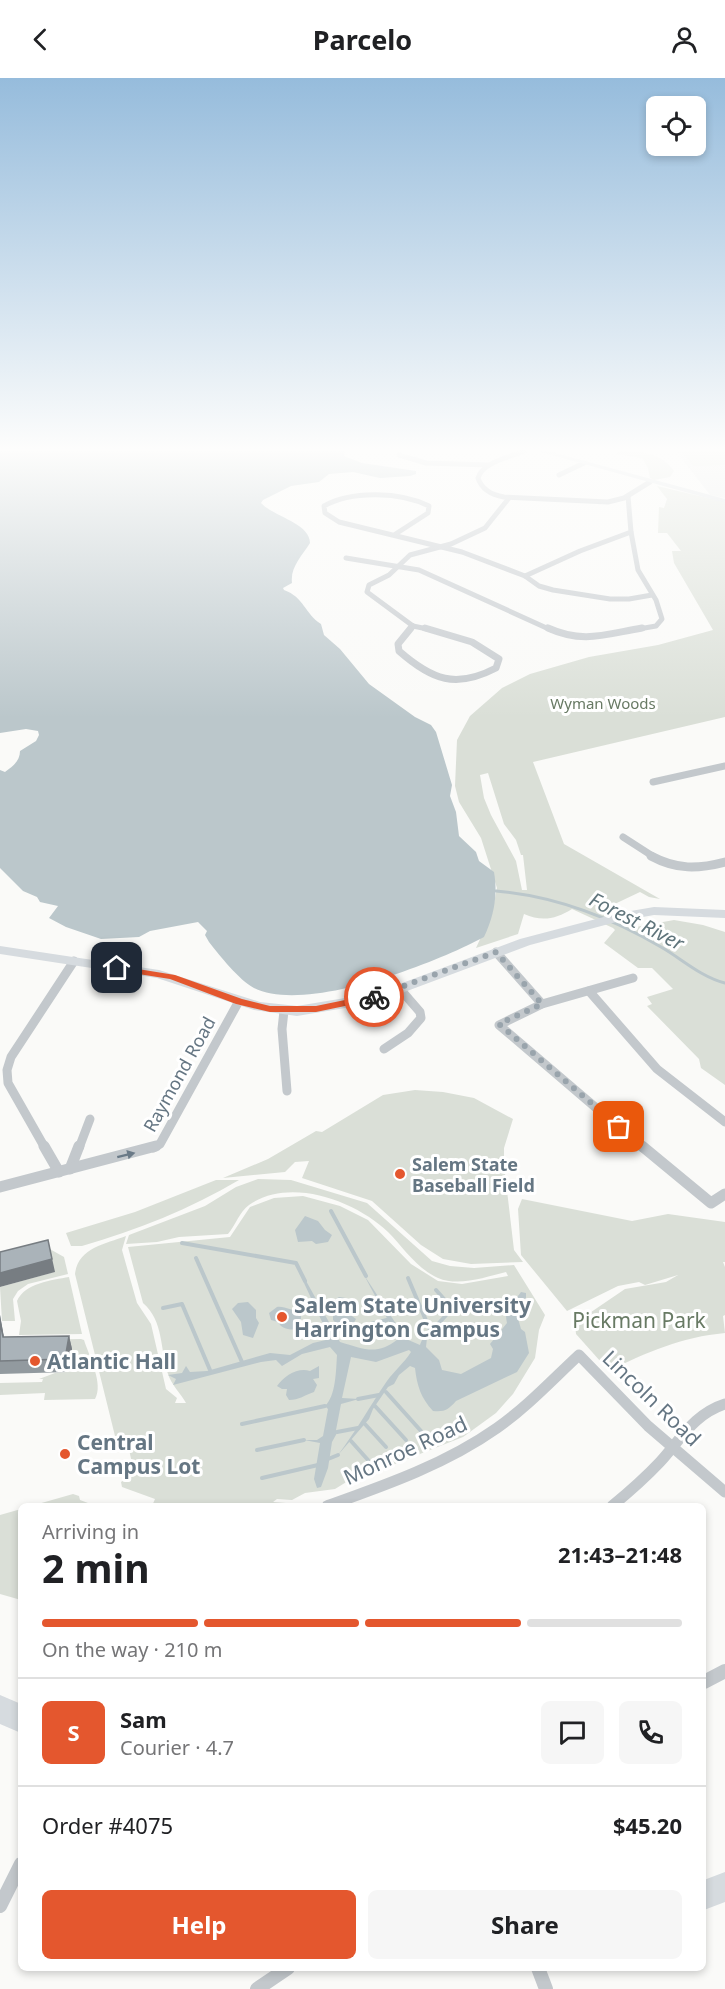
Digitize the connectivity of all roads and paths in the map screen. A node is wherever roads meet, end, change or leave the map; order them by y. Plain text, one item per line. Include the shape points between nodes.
1 (416, 540) edge
2 (459, 540) edge
3 (609, 540) edge
4 (633, 540) edge
5 (444, 547) junction
6 (346, 558) dead end
7 (398, 566) junction
8 (525, 576) junction
9 (651, 596) junction
10 (413, 626) junction
11 (725, 766) edge
12 (653, 782) dead end
13 (623, 837) dead end
14 (725, 862) edge
15 (725, 914) edge
16 (0, 950) edge
17 (496, 952) junction
18 (74, 961) junction
19 (633, 978) dead end
20 (400, 989) junction
21 (589, 991) junction
22 (239, 1002) junction
23 (542, 1004) junction
24 (284, 1011) junction
25 (384, 1049) dead end
26 (287, 1091) dead end
27 (90, 1119) dead end
28 (725, 1122) edge
29 (64, 1171) junction
30 (0, 1187) edge
31 (725, 1194) edge
32 (579, 1355) joint
33 (725, 1404) edge
34 (673, 1447) junction
35 (725, 1492) edge
36 (335, 1503) edge
37 (615, 1503) edge
38 (725, 1671) edge
39 (706, 1681) edge
40 (0, 1708) edge
41 (18, 1717) edge
42 (18, 1870) edge
43 (725, 1887) edge
44 (706, 1894) edge
45 (0, 1906) edge
46 (284, 1971) edge
47 (539, 1971) edge
48 (257, 1989) edge
49 (546, 1989) edge

1 - 5 street
2 - 5 street
3 - 8 street
4 - 9 street via 637,566
5 - 7 street via 410,555
5 - 8 street
6 - 7 street
7 - 9 street via 433,575 567,637 584,638 656,626 662,615
7 - 10 street via 369,585 367,592
8 - 9 street via 544,587 586,596
10 - 10 street via 440,631 487,650 497,656 498,665 470,680 448,681 434,676 399,651 398,644
11 - 12 street
13 - 14 street via 680,868
15 - 17 main road via 654,911 588,925
16 - 18 main road
17 - 20 main road
17 - 23 street
18 - 22 main road via 172,977
18 - 29 street via 11,1057 7,1070 8,1083
19 - 21 street
20 - 24 main road via 334,1006
20 - 25 street via 421,1018 408,1034
21 - 23 street
21 - 28 street via 657,1069
22 - 24 main road
29 -> 22 street, Raymond Road via 160,1144
23 - 31 street via 500,1024 711,1203
24 - 26 street
27 - 29 street
29 - 30 street, Raymond Road
32 - 34 street, Lincoln Road
32 - 36 street, Monroe Road via 518,1411 467,1446 405,1477
33 - 34 street via 696,1419
34 - 35 street, Lincoln Road
34 - 37 street
38 - 39 street
40 - 41 highway
42 - 45 street
43 - 44 highway
46 - 48 street
47 - 49 street

